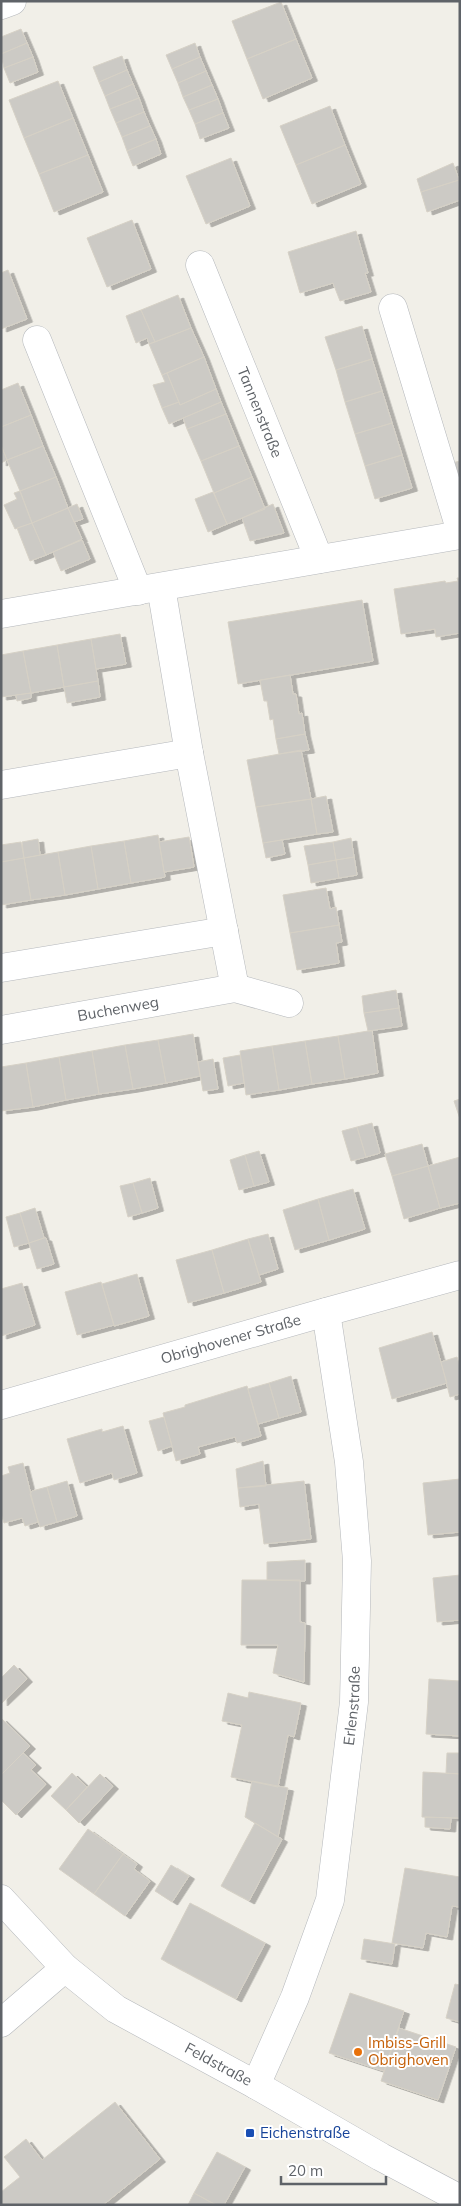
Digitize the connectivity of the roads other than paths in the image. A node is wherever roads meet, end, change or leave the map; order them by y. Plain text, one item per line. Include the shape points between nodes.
1 (12, 1) edge
2 (1, 5) edge
3 (200, 265) dead end
4 (393, 308) dead end
5 (37, 340) dead end
6 (460, 528) edge
7 (460, 534) edge
8 (319, 559) junction
9 (149, 589) junction
10 (1, 614) edge
11 (189, 753) junction
12 (1, 785) edge
13 (224, 931) junction
14 (1, 968) edge
15 (235, 988) junction
16 (289, 1003) dead end
17 (1, 1030) edge
18 (460, 1275) edge
19 (326, 1312) junction
20 (1, 1405) edge
21 (1, 1899) edge
22 (65, 1968) junction
23 (1, 2023) edge
24 (256, 2085) junction
25 (460, 2199) edge

1 - 2 street
3 - 8 street, Tannenstraße
4 - 6 street
5 - 9 street
7 - 8 street
8 - 9 street
9 - 10 street
9 - 11 street
11 - 12 street
11 - 13 street
13 - 14 street
13 - 15 street
15 - 16 street, Buchenweg
15 - 17 street, Buchenweg
18 - 19 street, Obrighovener Straße
19 - 20 street, Obrighovener Straße
19 - 24 street, Erlenstraße via 349,1462 357,1561 354,1702 330,1900 295,1997
21 - 22 street, Feldstraße
22 - 23 street
22 - 24 street, Feldstraße via 116,2009
24 - 25 street, Feldstraße via 381,2158

